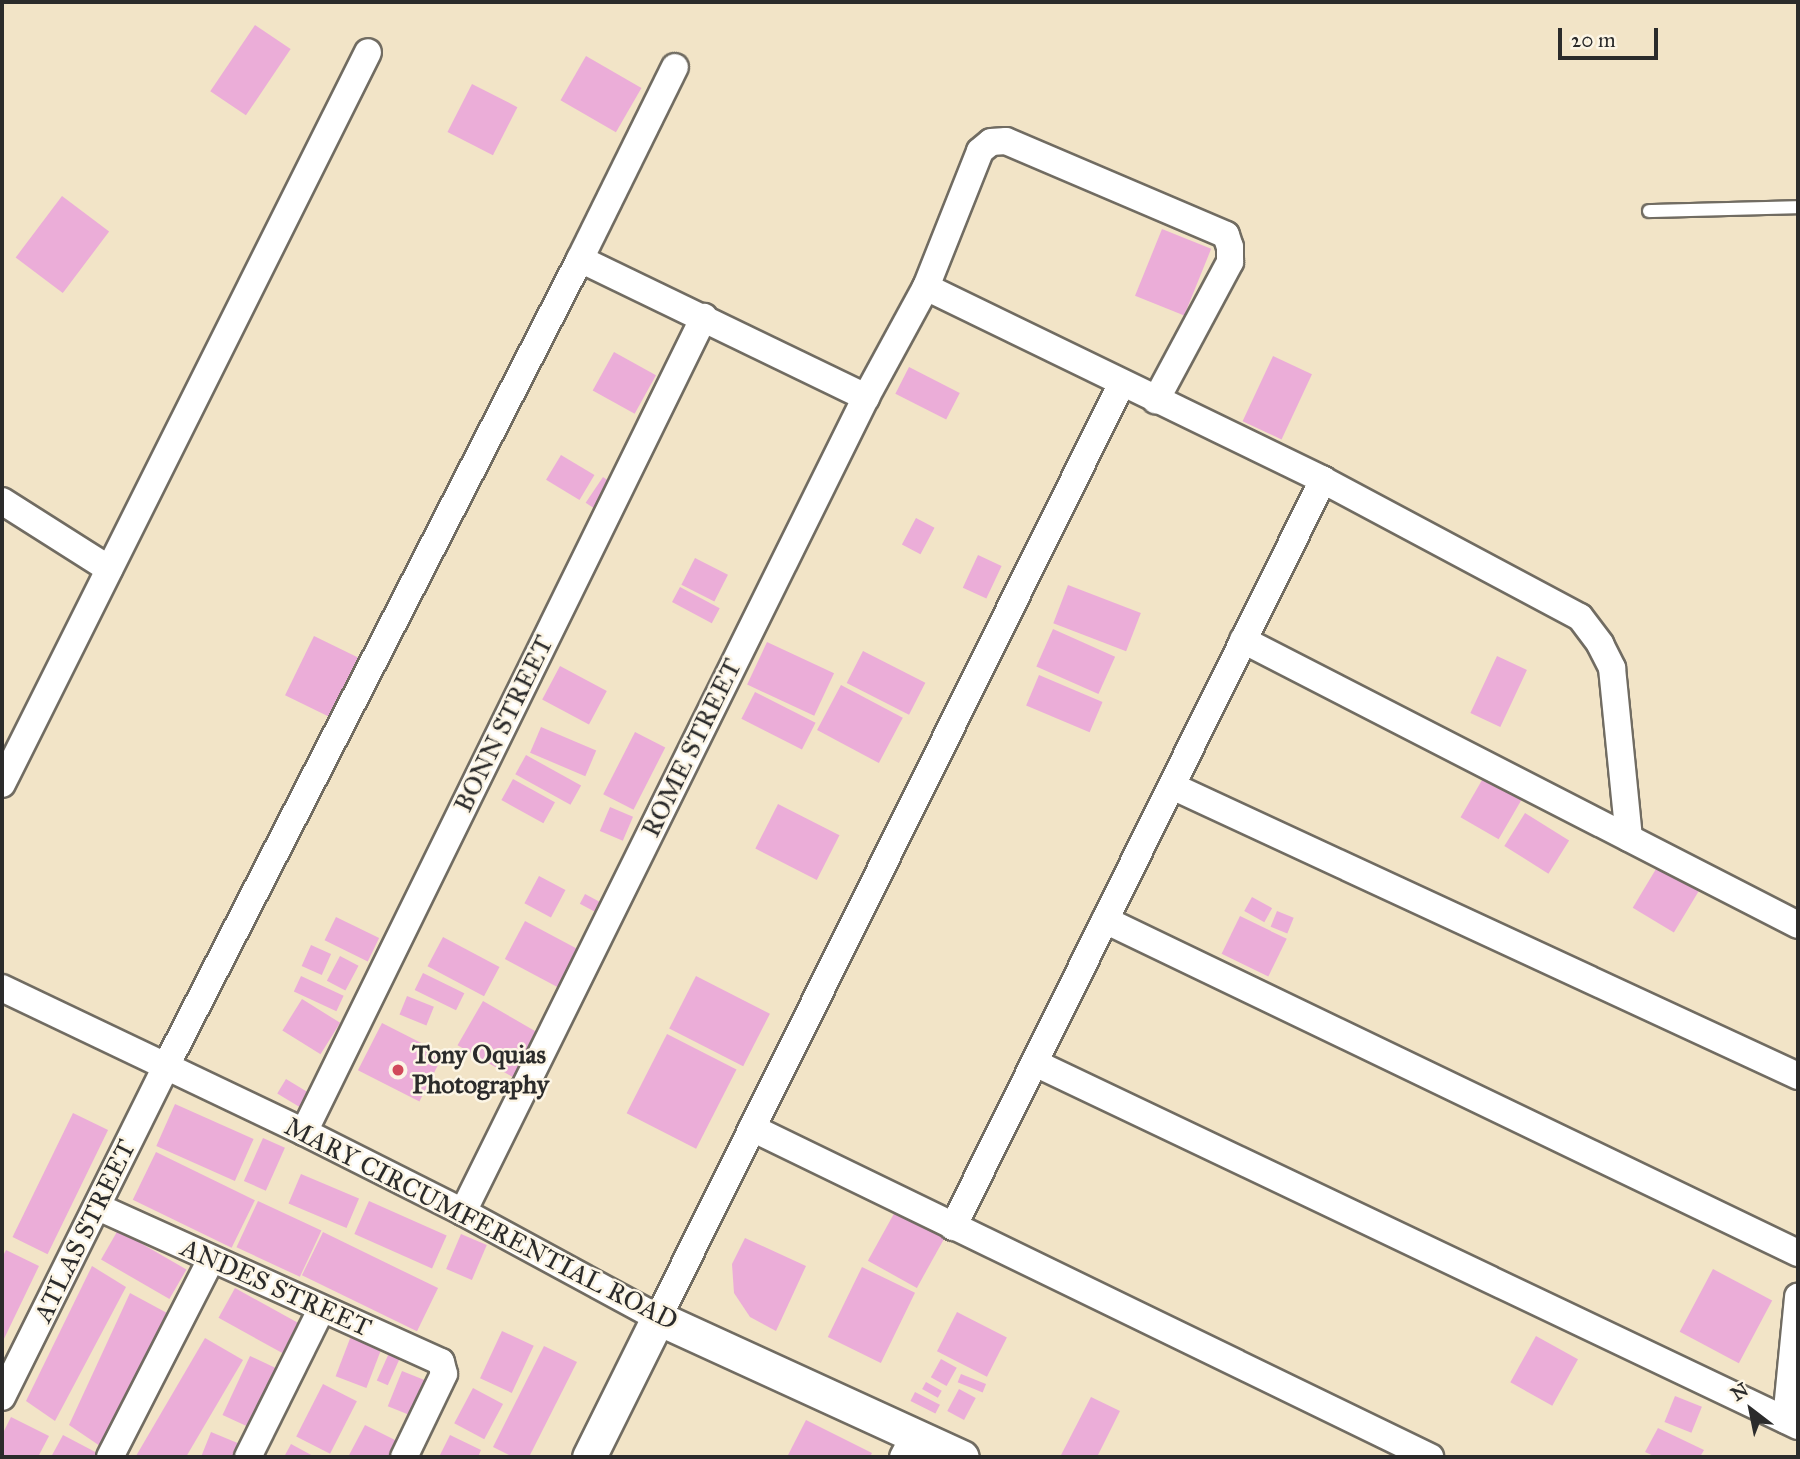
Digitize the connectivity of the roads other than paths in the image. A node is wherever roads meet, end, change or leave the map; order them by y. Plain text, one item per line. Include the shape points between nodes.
1 (368, 52) dead end
2 (675, 67) dead end
3 (1798, 207) edge
4 (1649, 211) dead end
5 (580, 259) junction
6 (926, 287) junction
7 (704, 317) junction
8 (1122, 383) junction
9 (866, 397) junction
10 (1156, 400) junction
11 (1322, 481) junction
12 (2, 501) edge
13 (109, 569) junction
14 (1243, 640) junction
15 (2, 784) edge
16 (1172, 786) junction
17 (1629, 838) junction
18 (1105, 920) junction
19 (1798, 925) edge
20 (2, 988) edge
21 (1035, 1063) junction
22 (167, 1064) junction
23 (1798, 1076) edge
24 (752, 1128) junction
25 (304, 1132) junction
26 (98, 1208) junction
27 (463, 1212) junction
28 (953, 1227) junction
29 (1798, 1253) edge
30 (211, 1260) junction
31 (1798, 1297) edge
32 (321, 1310) junction
33 (658, 1318) junction
34 (2, 1397) edge
35 (1792, 1423) edge
36 (909, 1446) edge
37 (110, 1457) edge
38 (248, 1457) edge
39 (404, 1457) edge
40 (589, 1457) edge
41 (962, 1457) edge
42 (1430, 1457) edge

1 - 13 street
2 - 5 street, ATLAS STREET
3 - 4 lane
5 - 7 street
5 - 22 street, ATLAS STREET
6 - 8 street
6 - 9 street, ROME STREET
6 - 10 street, ROME STREET via 980,151 991,142 1006,141 1205,223 1226,235 1230,262
7 - 9 street
7 - 25 street, BONN STREET
8 - 10 street
8 - 24 street
9 - 27 street, ROME STREET
10 - 11 street
11 - 14 street
11 - 17 street via 1580,617 1612,668
12 - 13 street
13 - 15 street
14 - 16 street
14 - 17 street
16 - 18 street
16 - 23 street
17 - 19 street
18 - 21 street
18 - 29 street
20 - 22 street, MARY CIRCUMFERENTIAL ROAD
21 - 28 street
21 - 35 street
22 - 25 street, MARY CIRCUMFERENTIAL ROAD
22 - 26 street, ATLAS STREET
24 - 28 street
24 - 33 street
25 - 27 street, MARY CIRCUMFERENTIAL ROAD
26 - 30 street, ANDES STREET
26 - 34 street, ATLAS STREET
27 - 33 street, MARY CIRCUMFERENTIAL ROAD
28 - 42 street
30 - 32 street, ANDES STREET
30 - 37 street
31 - 35 street
32 - 38 street
32 - 39 street, ANDES STREET via 440,1362 444,1374
33 - 36 street, MARY CIRCUMFERENTIAL ROAD
33 - 40 street
36 - 41 street, MARY CIRCUMFERENTIAL ROAD

